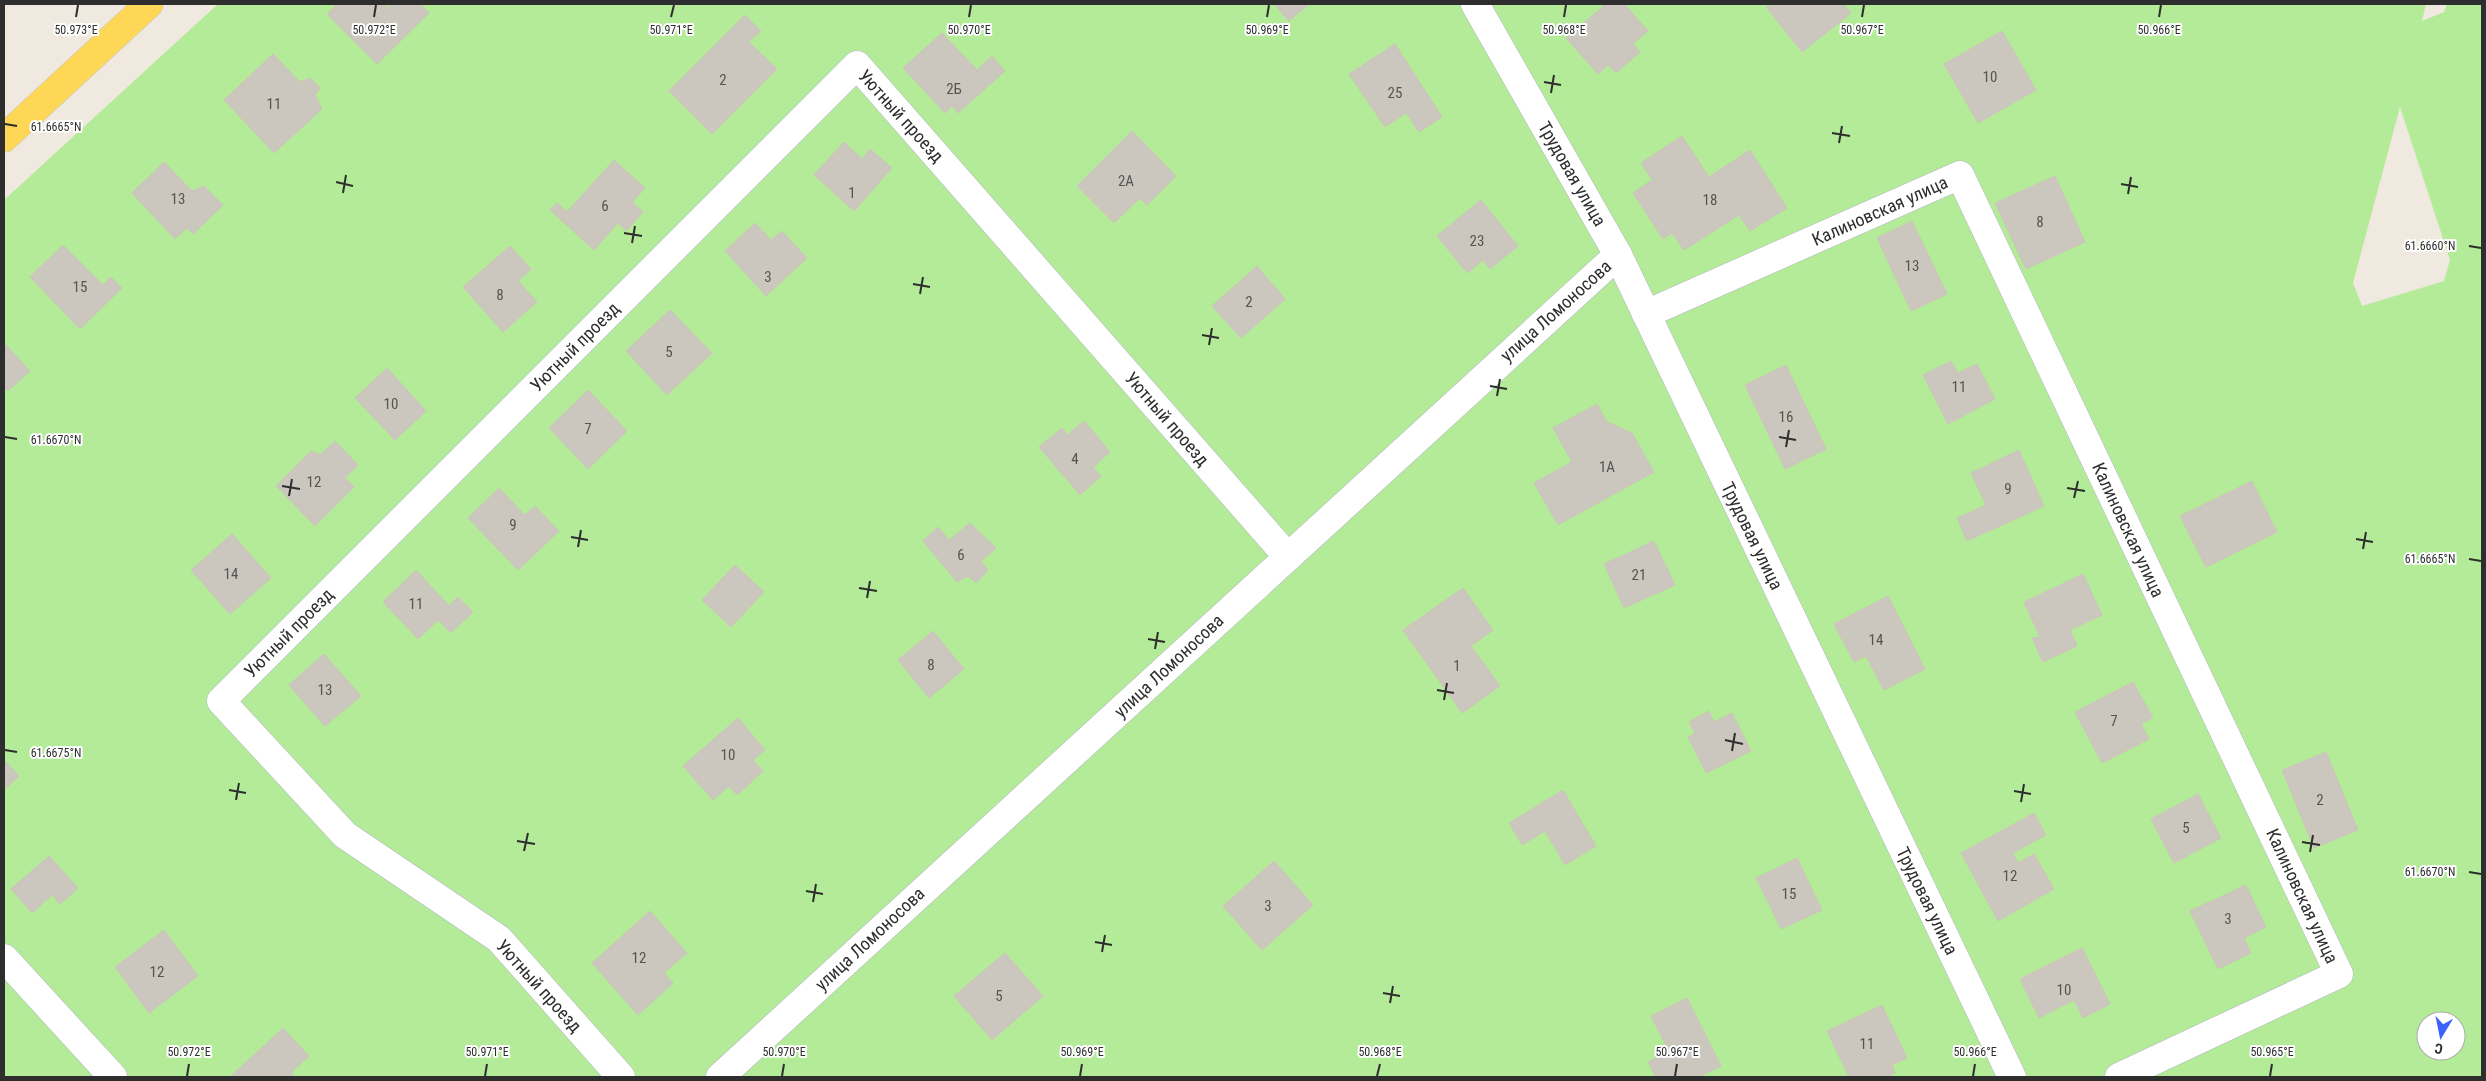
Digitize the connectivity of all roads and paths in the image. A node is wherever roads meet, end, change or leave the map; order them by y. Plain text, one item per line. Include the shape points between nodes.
1 (149, 4) edge
2 (1475, 4) edge
3 (4, 138) edge
4 (1618, 254) junction
5 (1646, 314) junction
6 (1288, 557) junction
7 (4, 958) edge
8 (114, 1077) edge
9 (622, 1077) edge
10 (720, 1077) edge
11 (2012, 1077) edge
12 (2119, 1077) edge

1 - 3 main road
2 - 4 street, Трудовая улица
4 - 5 street, Трудовая улица
4 - 6 street, улица Ломоносова
5 - 11 street, Трудовая улица
5 - 12 street, Калиновская улица via 1960,175 2339,974
6 - 9 street, Уютный проезд via 857,65 222,701 345,835 499,939
6 - 10 street, улица Ломоносова
7 - 8 street

